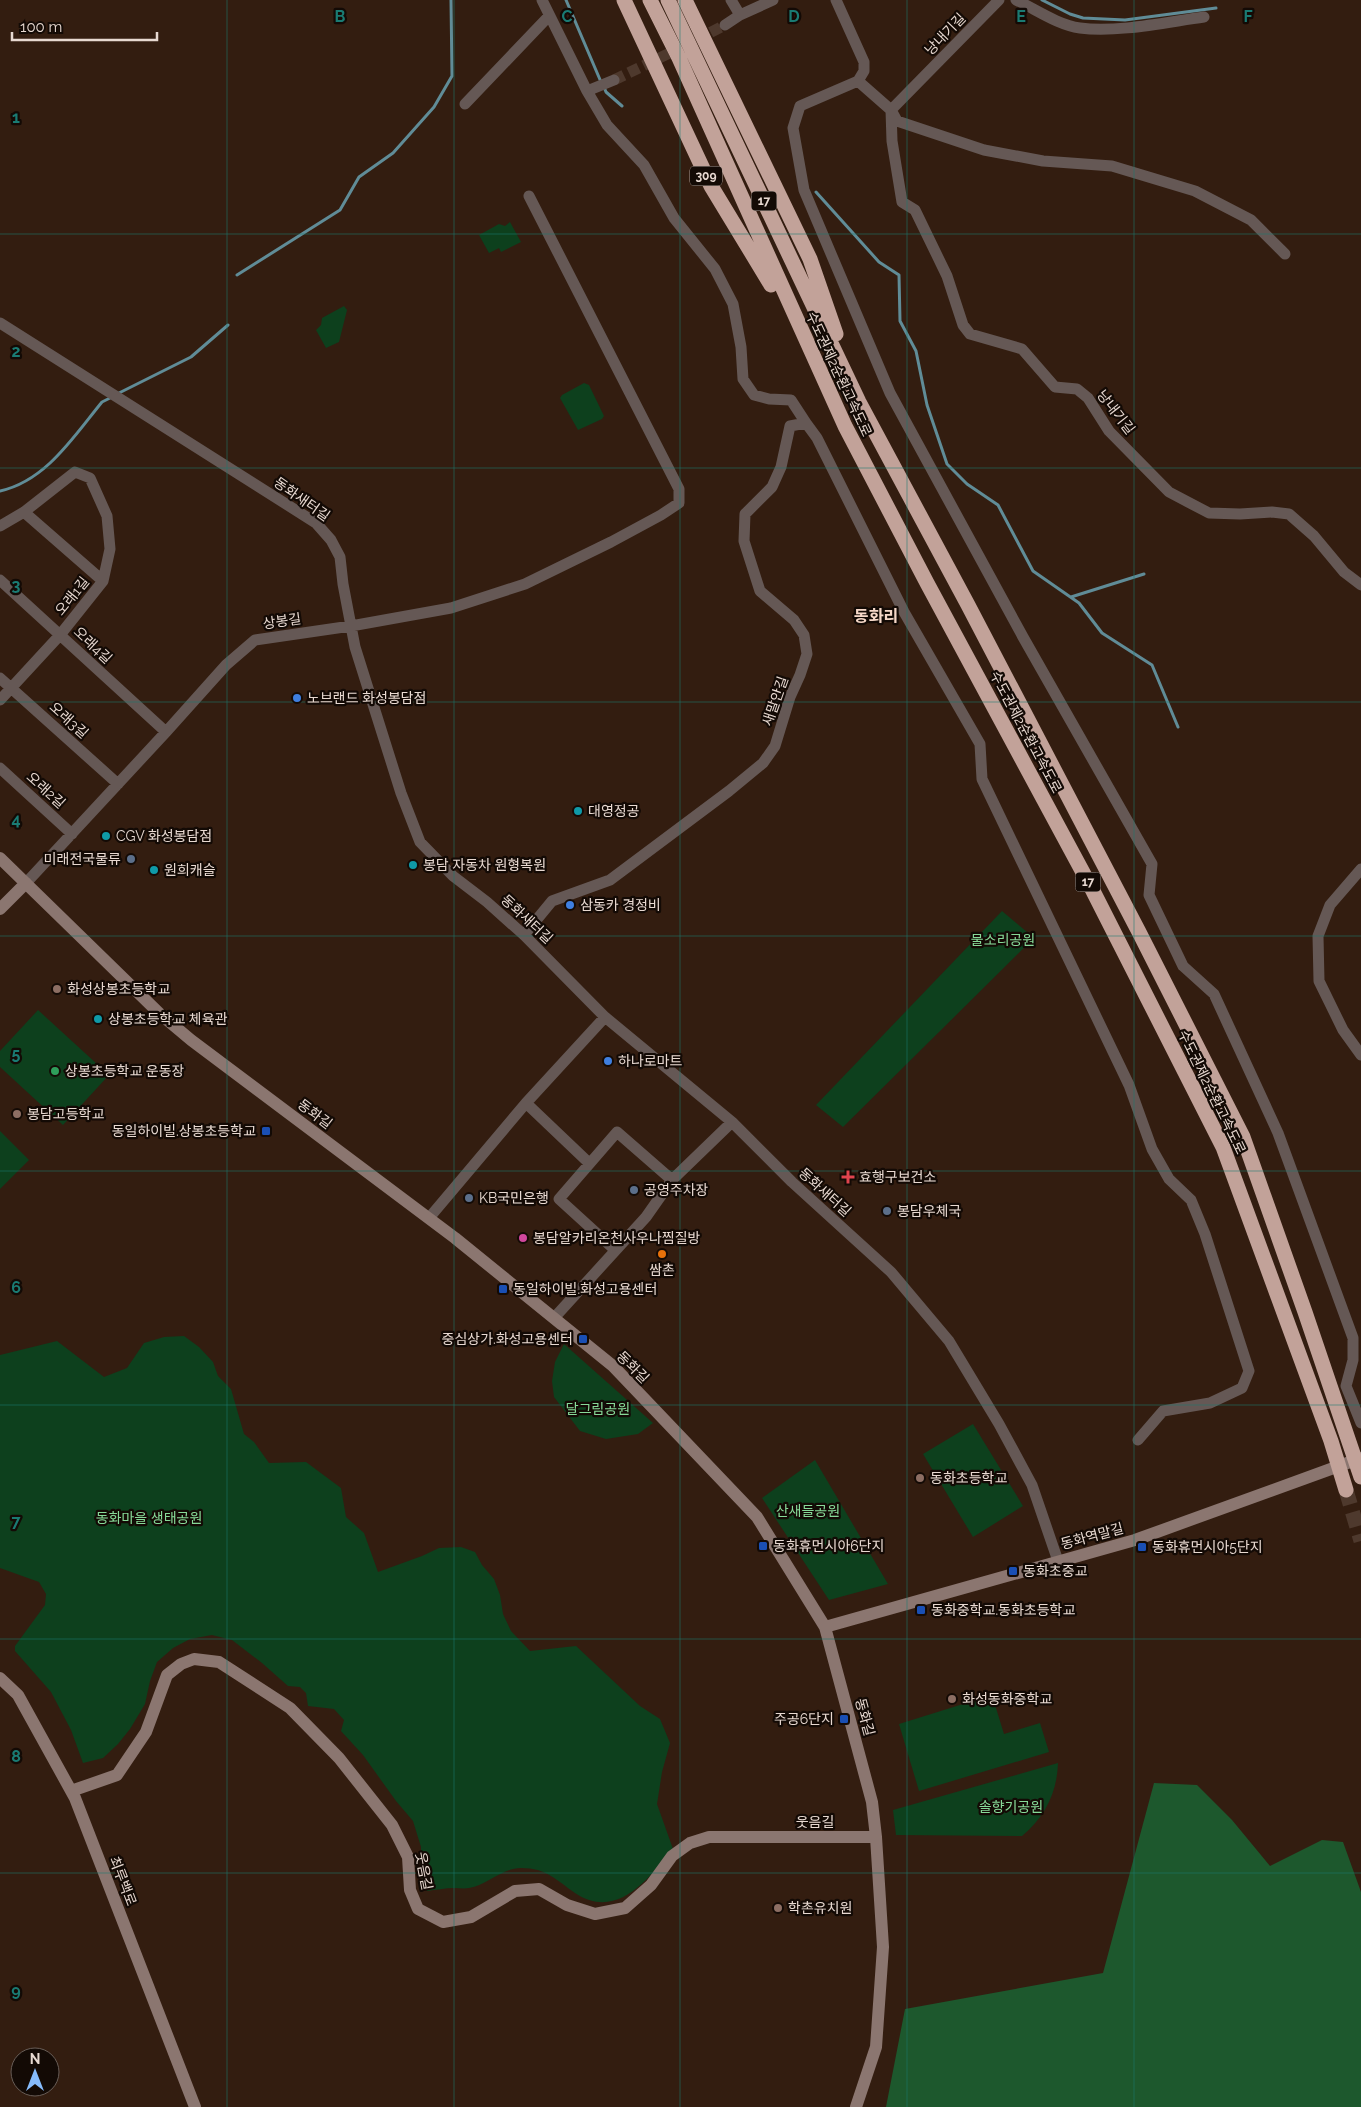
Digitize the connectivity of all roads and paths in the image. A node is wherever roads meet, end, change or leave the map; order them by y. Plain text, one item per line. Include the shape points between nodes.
1 (542, 0) edge
2 (624, 0) edge
3 (650, 0) edge
4 (668, 0) edge
5 (685, 0) edge
6 (731, 0) edge
7 (774, 0) edge
8 (836, 0) edge
9 (999, 0) edge
10 (1016, 0) edge
11 (740, 15) junction
12 (549, 16) junction
13 (1204, 17) dead end
14 (726, 25) tunnel mouth
15 (611, 81) tunnel mouth
16 (858, 81) junction
17 (589, 89) junction
18 (465, 104) dead end
19 (891, 110) junction
20 (529, 196) dead end
21 (1285, 254) dead end
22 (0, 323) edge
23 (806, 342) junction
24 (859, 402) junction
25 (806, 423) junction
26 (24, 512) junction
27 (0, 526) edge
28 (0, 580) edge
29 (103, 582) junction
30 (1361, 585) edge
31 (351, 626) junction
32 (60, 635) junction
33 (0, 678) edge
34 (11, 688) junction
35 (0, 700) edge
36 (166, 732) junction
37 (0, 768) edge
38 (118, 784) junction
39 (72, 834) junction
40 (0, 858) edge
41 (1361, 869) edge
42 (26, 883) junction
43 (0, 909) edge
44 (524, 935) junction
45 (605, 1017) junction
46 (1361, 1055) edge
47 (526, 1103) junction
48 (732, 1122) junction
49 (589, 1164) junction
50 (672, 1180) junction
51 (429, 1218) junction
52 (615, 1250) junction
53 (554, 1318) junction
54 (1361, 1423) edge
55 (1138, 1440) dead end
56 (1361, 1458) edge
57 (1361, 1477) edge
58 (1346, 1490) tunnel mouth
59 (1058, 1561) junction
60 (825, 1627) junction
61 (0, 1678) edge
62 (71, 1791) junction
63 (876, 1836) junction
64 (195, 2107) edge
65 (856, 2107) edge

1 - 12 street
2 - 23 highway, 309 via 711,186
3 - 23 highway, 수도권제2순환고속도로 / 17
4 - 24 highway, 수도권제2순환고속도로 / 17
5 - 24 highway via 810,259
6 - 11 street
7 - 11 street
8 - 16 street via 864,62 864,71
9 - 19 street, 낭내기길
10 - 13 street via 1080,28 1123,27
11 - 14 street
12 - 17 street
12 - 18 street
15 - 17 street
16 - 19 street
16 - 54 street via 800,106 793,128 804,190 890,393 1152,864 1149,895 1183,966 1214,994 1274,1124 1353,1338 1353,1360 1346,1386
17 - 25 street via 607,125 644,165 674,218 715,269 733,304 743,379 754,394 769,399 792,400
19 - 21 street via 897,121 984,150 1043,161 1112,166 1195,191 1251,220
19 - 30 street, 낭내기길 via 892,141 902,202 915,210 947,276 963,325 970,334 1022,349 1055,387 1077,389 1088,398 1109,431 1169,492 1209,513 1288,514 1314,536 1344,572
20 - 31 street, 상봉길 via 679,489 679,503 525,584 451,608
22 - 31 street, 동화새터길 via 316,523 332,540 340,557
23 - 58 highway, 수도권제2순환고속도로 / 17 via 845,426 1093,891 1223,1147
24 - 57 highway, 수도권제2순환고속도로 / 17 via 987,641 1243,1138
25 - 44 street, 새말안길 via 790,426 781,468 772,488 745,514 744,541 760,591 794,620 804,634 807,654 776,746 730,791 610,880 552,901
25 - 55 street via 817,438 904,612 980,744 982,780 1129,1085 1152,1149 1169,1179 1191,1200 1205,1234 1249,1371 1242,1388 1226,1396 1210,1403 1163,1411
26 - 27 street, 오래1길
26 - 29 street
26 - 29 street, 오래1길 via 75,472 90,478 107,516 110,549
28 - 32 street, 오래4길
29 - 32 street, 오래1길
31 - 36 street, 상봉길 via 256,640 226,664
31 - 44 street, 동화새터길 via 401,793 420,842 453,876
32 - 34 street, 오래1길
32 - 36 street, 오래4길
33 - 34 street, 오래3길
34 - 35 street, 오래1길
34 - 38 street, 오래3길
36 - 38 street, 상봉길
37 - 39 street, 오래2길
38 - 39 street, 상봉길
39 - 42 street, 상봉길
40 - 42 street, 동화길
41 - 46 street via 1330,905 1318,936 1318,956 1319,981 1343,1030
42 - 43 street, 상봉길
42 - 51 street, 동화길 via 160,1014 191,1040
44 - 45 street, 동화새터길
45 - 47 street
45 - 48 street, 동화새터길
47 - 49 street
47 - 51 street
48 - 50 street
48 - 59 street, 동화새터길 via 890,1272 949,1341 1032,1485
49 - 50 street via 617,1132
49 - 52 street via 559,1199
50 - 52 street via 646,1217
51 - 53 street, 동화길
52 - 53 street
53 - 60 street, 동화길 via 613,1366 757,1517
56 - 59 street, 동화역말길 via 1135,1540
59 - 60 street, 동화역말길
60 - 63 street, 동화길 via 872,1802
61 - 62 street, 최루백로 via 18,1695
62 - 63 street, 웃음길 via 117,1775 146,1732 167,1675 194,1659 219,1662 262,1689 290,1708 340,1758 392,1825 408,1857 410,1890 418,1909 443,1922 471,1917 515,1891 539,1889 568,1905 595,1914 625,1908 651,1885 672,1856 690,1843 709,1836
62 - 64 street, 최루백로
63 - 65 street, 동화길 via 883,1947 878,2020 876,2047

